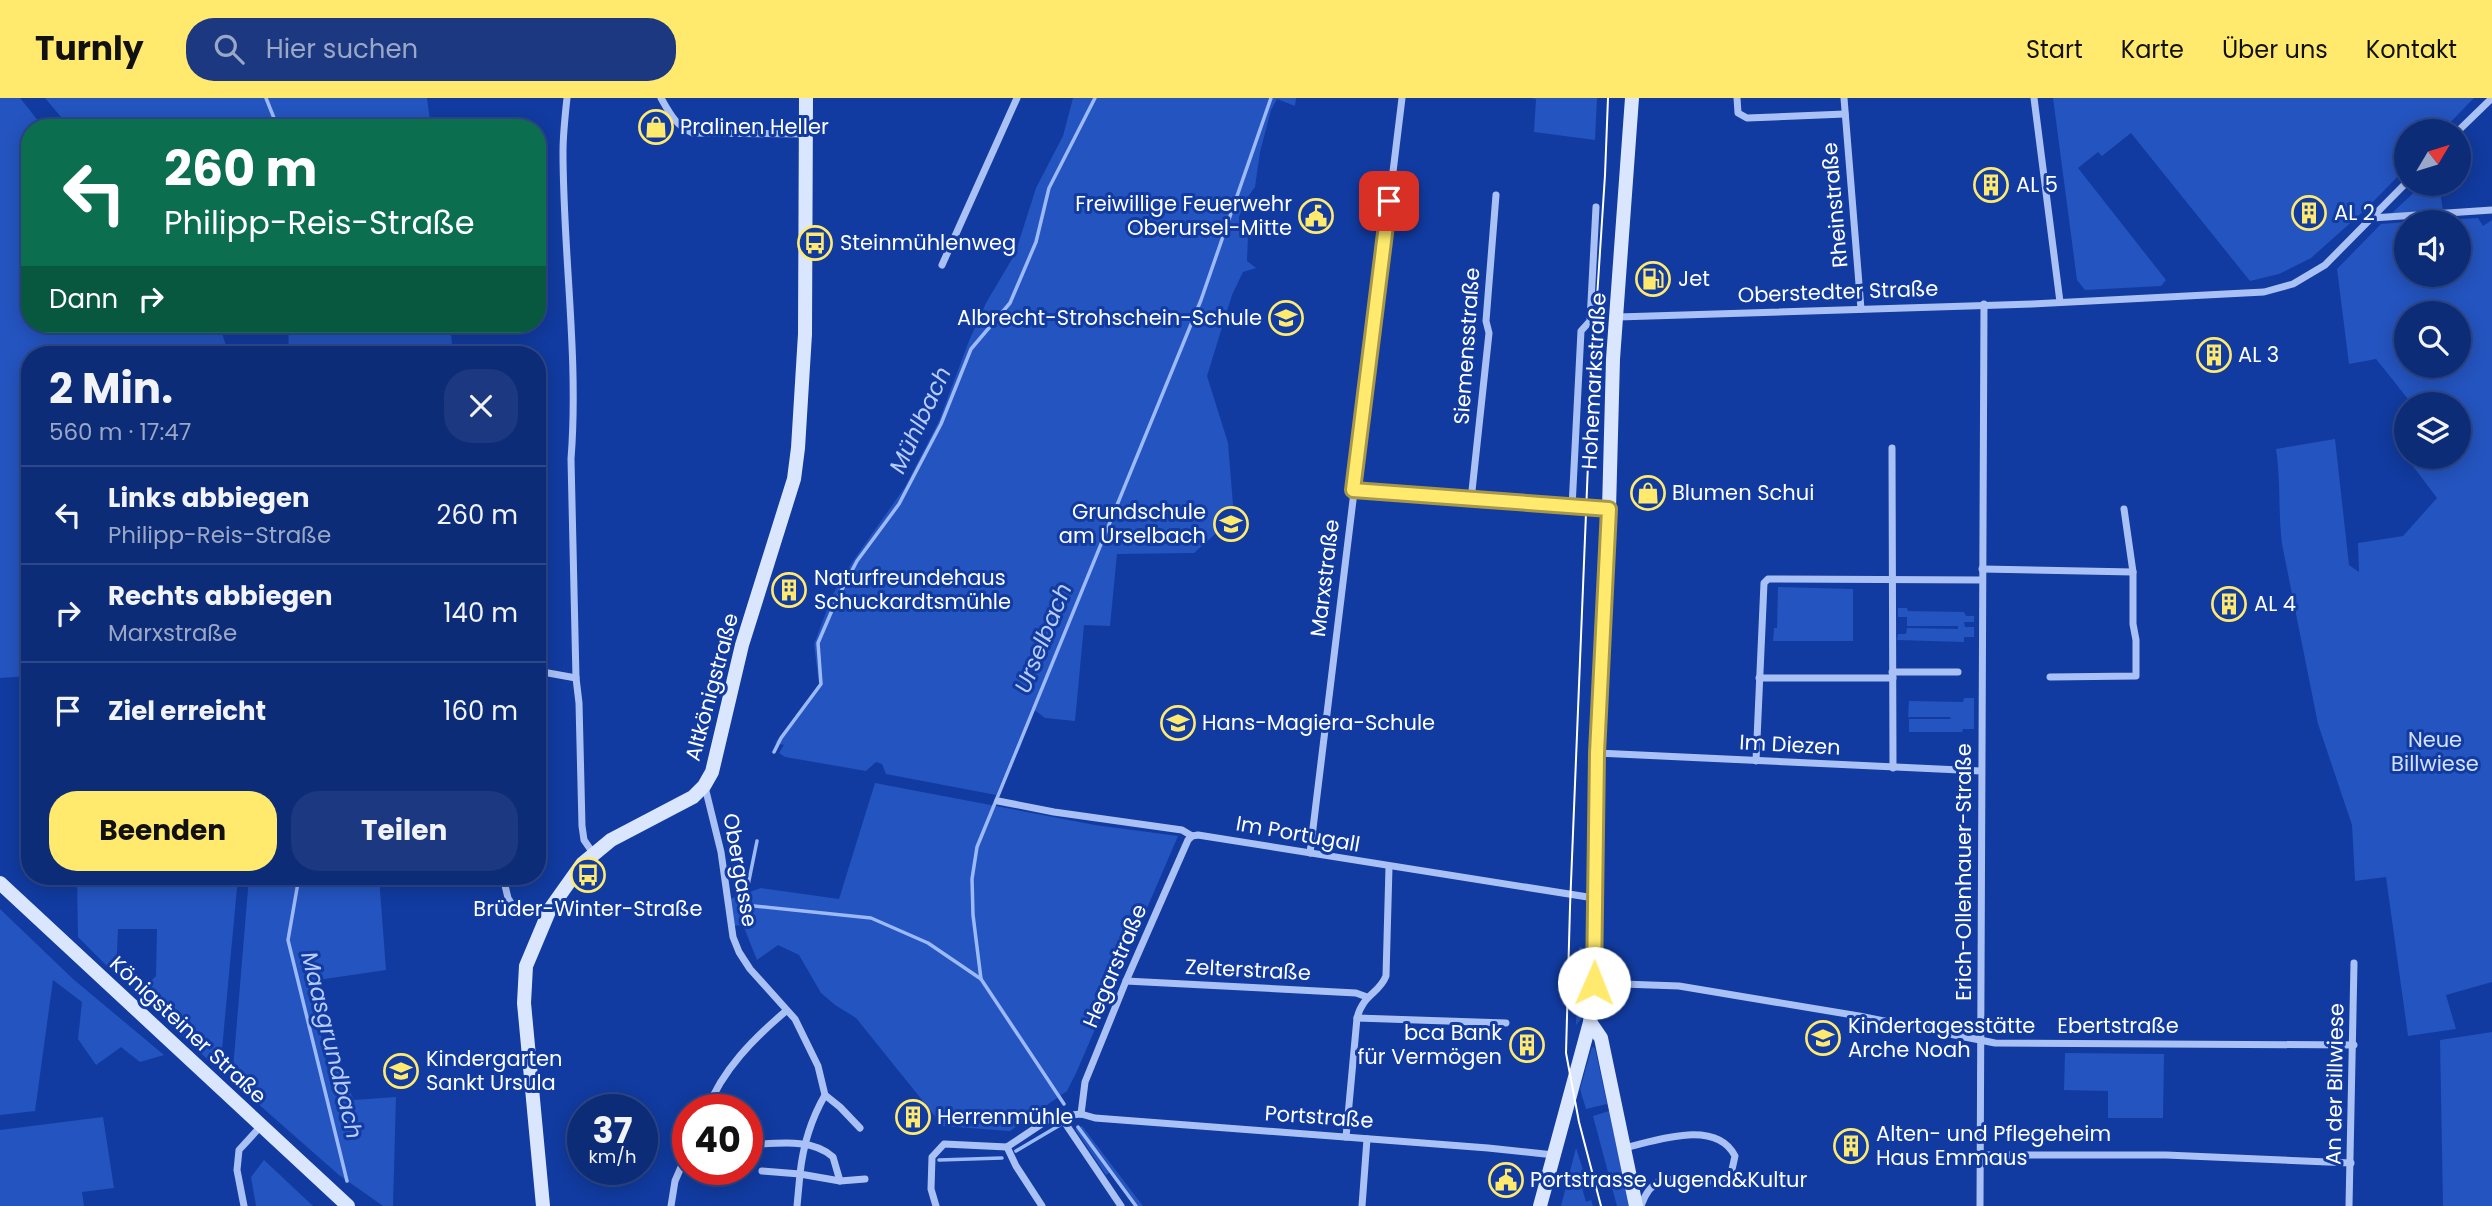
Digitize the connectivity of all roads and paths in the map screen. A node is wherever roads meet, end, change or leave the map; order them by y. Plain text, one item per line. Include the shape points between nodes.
1 (567, 98) edge
2 (661, 98) edge
3 (806, 98) edge
4 (1017, 98) edge
5 (1402, 98) edge
6 (1632, 98) edge
7 (1737, 98) edge
8 (1844, 98) edge
9 (2034, 98) edge
10 (2492, 98) edge
11 (1845, 114) junction
12 (2470, 119) edge
13 (805, 134) junction
14 (1496, 195) dead end
15 (2394, 195) edge
16 (1596, 207) dead end
17 (2492, 211) edge
18 (2372, 218) junction
19 (942, 265) dead end
20 (2060, 302) junction
21 (1984, 304) junction
22 (1861, 309) junction
23 (1618, 317) junction
24 (1892, 448) dead end
25 (1353, 490) junction
26 (1471, 500) junction
27 (1572, 507) junction
28 (1609, 509) junction
29 (2123, 509) dead end
30 (1982, 569) junction
31 (2133, 572) junction
32 (1892, 579) junction
33 (1982, 580) junction
34 (1958, 672) dead end
35 (546, 673) edge
36 (1893, 675) junction
37 (2050, 677) dead end
38 (576, 678) junction
39 (1759, 678) junction
40 (1597, 753) junction
41 (1756, 761) junction
42 (1893, 768) junction
43 (1981, 771) junction
44 (705, 786) junction
45 (998, 801) dead end
46 (1192, 836) junction
47 (593, 853) junction
48 (1310, 853) junction
49 (1389, 867) junction
50 (0, 883) edge
51 (505, 885) edge
52 (1594, 898) junction
53 (518, 914) dead end
54 (2354, 963) dead end
55 (1126, 981) junction
56 (1594, 983) junction
57 (1367, 997) junction
58 (786, 1012) junction
59 (1357, 1018) junction
60 (1506, 1023) dead end
61 (1590, 1023) junction
62 (1980, 1041) junction
63 (2354, 1045) junction
64 (714, 1094) edge
65 (825, 1095) junction
66 (1081, 1114) junction
67 (1061, 1117) junction
68 (261, 1126) junction
69 (860, 1128) dead end
70 (1346, 1137) junction
71 (1367, 1139) junction
72 (763, 1145) edge
73 (804, 1145) junction
74 (1007, 1147) junction
75 (1624, 1148) junction
76 (1554, 1155) junction
77 (1980, 1155) junction
78 (2351, 1163) junction
79 (763, 1171) edge
80 (800, 1174) junction
81 (865, 1179) dead end
82 (840, 1181) junction
83 (674, 1185) edge
84 (244, 1206) edge
85 (348, 1206) edge
86 (543, 1206) edge
87 (671, 1206) edge
88 (797, 1206) edge
89 (936, 1206) edge
90 (1042, 1206) edge
91 (1121, 1206) edge
92 (1363, 1206) edge
93 (1540, 1206) edge
94 (1639, 1206) edge
95 (1980, 1206) edge
96 (2349, 1206) edge

1 - 38 street via 563,151
2 - 13 street via 674,121 693,133
3 - 13 street, Altkönigstraße
4 - 19 street
5 - 25 street, Marxstraße
6 - 23 street, Hohemarkstraße
7 - 11 street via 1738,113 1747,118
8 - 11 street, Rheinstraße
9 - 20 street
10 - 12 street
11 - 22 street, Rheinstraße
13 - 44 street, Altkönigstraße via 805,334 794,479 742,645
14 - 26 street, Siemensstraße via 1486,321 1489,333
15 - 18 street, Oberstedter Straße
16 - 27 street, Hohemarkstraße via 1590,321 1581,331
17 - 18 street
18 - 20 street, Oberstedter Straße via 2325,265 2283,287 2239,295
20 - 21 street, Oberstedter Straße
21 - 22 street, Oberstedter Straße
21 - 30 street, Erich-Ollenhauer-Straße
22 - 23 street, Oberstedter Straße
23 - 28 street, Hohemarkstraße
24 - 32 street
25 - 26 street
25 - 48 street, Marxstraße
26 - 27 street
27 - 28 street
28 - 40 street, Hohemarkstraße
29 - 31 street
30 - 31 street
30 - 33 street, Erich-Ollenhauer-Straße
31 - 37 street via 2136,676
32 - 33 street
32 - 36 street
32 - 39 street via 1768,579 1764,583
33 - 43 street, Erich-Ollenhauer-Straße
34 - 36 street
35 - 38 street
36 - 39 street
36 - 42 street
38 - 47 street via 582,825 584,840
39 - 41 street
40 - 41 street, Im Diezen
40 - 52 street, Hohemarkstraße
41 - 42 street, Im Diezen
42 - 43 street, Im Diezen
43 - 62 street, Erich-Ollenhauer-Straße
44 - 47 street, Altkönigstraße via 687,801
44 - 58 street, Obergasse via 721,852 733,937 750,970
45 - 46 street, Im Portugall via 1182,830
46 - 48 street, Im Portugall
46 - 55 street, Hegarstraße
47 - 86 street, Altkönigstraße via 550,909 525,974 524,1011
48 - 49 street, Im Portugall
49 - 52 street, Im Portugall
49 - 57 street via 1387,975
50 - 68 street, Königsteiner Straße
51 - 53 street
52 - 56 street, Hohemarkstraße
54 - 63 street, An der Billwiese
55 - 57 street, Zelterstraße
55 - 66 street, Hegarstraße via 1085,1082
56 - 61 street, Hohemarkstraße
56 - 62 street, Ebertstraße via 1703,989
57 - 59 street
58 - 64 street via 759,1034
58 - 65 street, Obergasse via 810,1045
59 - 60 street
59 - 70 street
61 - 75 street via 1601,1038
61 - 76 street, Hohemarkstraße
62 - 63 street, Ebertstraße
62 - 77 street, Erich-Ollenhauer-Straße
63 - 78 street, An der Billwiese
65 - 69 street
65 - 73 street
66 - 67 street, Portstraße
66 - 70 street, Portstraße
67 - 74 street, Portstraße via 1052,1117
67 - 91 street
68 - 84 street via 239,1150 237,1170
68 - 85 street, Königsteiner Straße
70 - 71 street, Portstraße
71 - 76 street, Portstraße
71 - 92 street
72 - 73 street
73 - 80 street
73 - 82 street via 833,1157
74 - 89 street via 944,1144 932,1157 931,1189
74 - 90 street
75 - 94 street
75 - 94 street via 1696,1135 1724,1142 1735,1156 1731,1174 1721,1180 1657,1180
76 - 93 street, Hohemarkstraße
77 - 78 street
77 - 95 street, Erich-Ollenhauer-Straße
78 - 96 street, An der Billwiese
79 - 80 street
80 - 82 street
80 - 88 street
81 - 82 street
83 - 87 street

